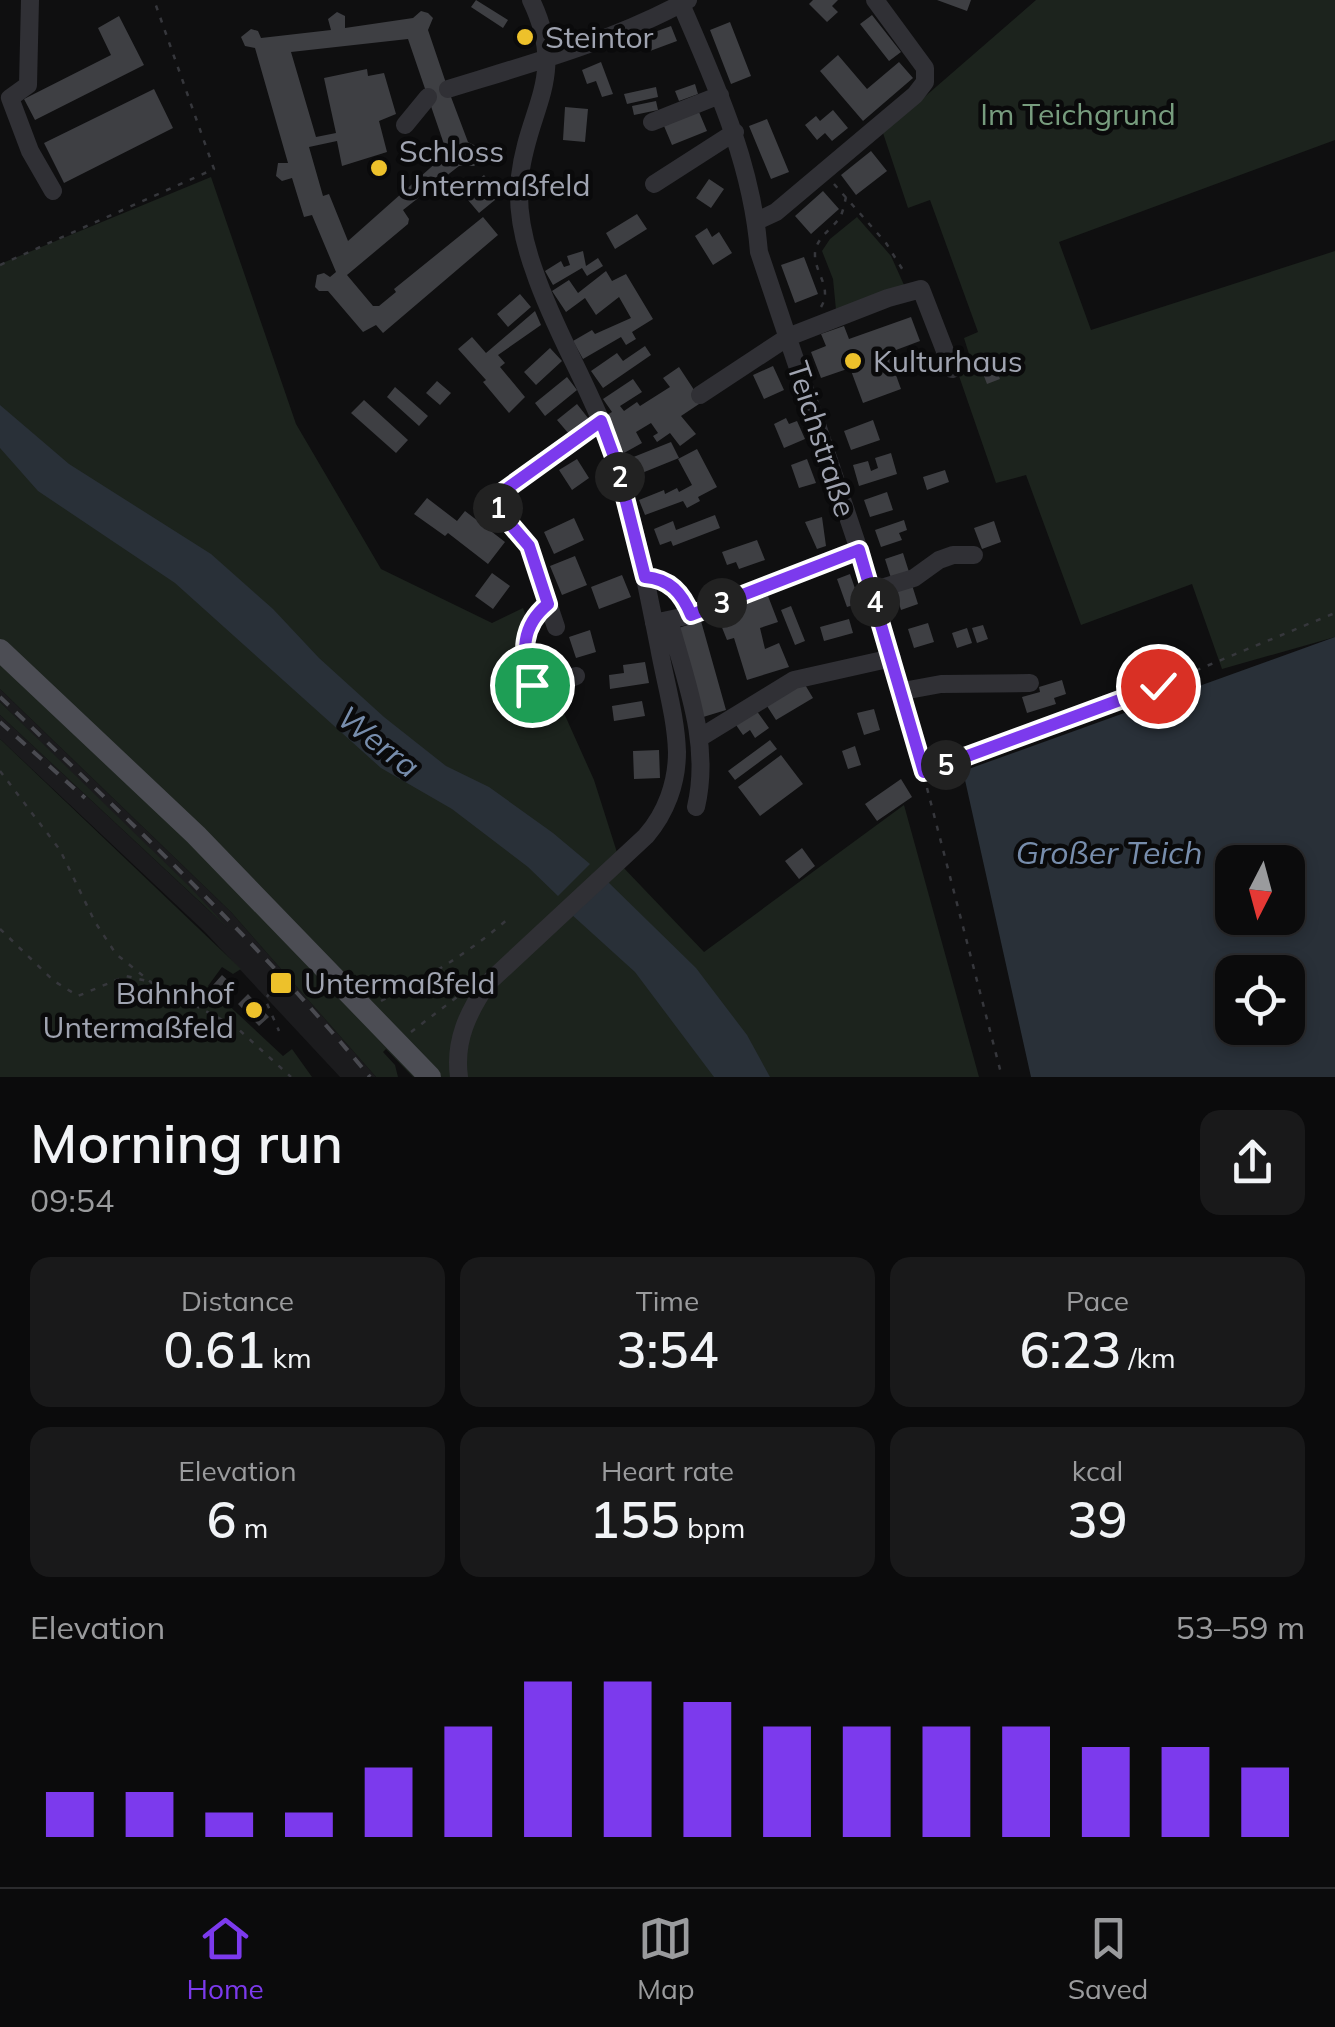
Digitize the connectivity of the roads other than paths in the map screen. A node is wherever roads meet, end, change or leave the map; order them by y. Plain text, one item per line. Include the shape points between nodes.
1 (30, 0) edge
2 (531, 0) edge
3 (875, 0) edge
4 (685, 2) edge
5 (547, 58) junction
6 (448, 89) dead end
7 (720, 95) junction
8 (428, 97) dead end
9 (652, 122) dead end
10 (405, 124) dead end
11 (736, 132) junction
12 (654, 184) dead end
13 (53, 191) dead end
14 (757, 221) junction
15 (788, 337) junction
16 (952, 369) dead end
17 (700, 396) dead end
18 (601, 421) junction
19 (859, 550) junction
20 (974, 555) dead end
21 (645, 577) junction
22 (872, 591) junction
23 (548, 604) junction
24 (691, 615) junction
25 (662, 621) junction
26 (556, 627) dead end
27 (0, 650) edge
28 (892, 658) junction
29 (576, 676) dead end
30 (1030, 683) dead end
31 (903, 691) junction
32 (700, 737) junction
33 (924, 772) road end
34 (696, 808) dead end
35 (424, 1075) edge
36 (459, 1077) edge

1 - 13 street via 28,85 10,98
2 - 5 street
3 - 14 street via 926,68 925,82 776,212
4 - 5 street
4 - 7 street, Teichstraße
5 - 6 street
5 - 18 street via 541,105 523,158 520,208 546,304
7 - 9 street
7 - 11 street, Teichstraße
8 - 10 street
11 - 12 street
11 - 14 street, Teichstraße
14 - 15 street, Teichstraße via 760,252
15 - 16 street via 921,289
15 - 17 street
15 - 19 street, Teichstraße
18 - 21 street
18 - 23 street via 494,498 529,546
19 - 22 street, Teichstraße
19 - 24 street
20 - 22 street via 952,555 914,578
21 - 24 street via 672,586
21 - 25 street
22 - 28 street, Teichstraße
23 - 26 street
23 - 29 street via 528,628 524,662 532,685 544,688
24 - 25 street
25 - 32 street
25 - 36 street via 676,771 659,822 488,982 458,1044
27 - 35 main road via 196,835
28 - 31 street, Teichstraße
28 - 32 street via 794,680
30 - 31 street
31 - 33 street, Teichstraße
32 - 34 street via 703,779

